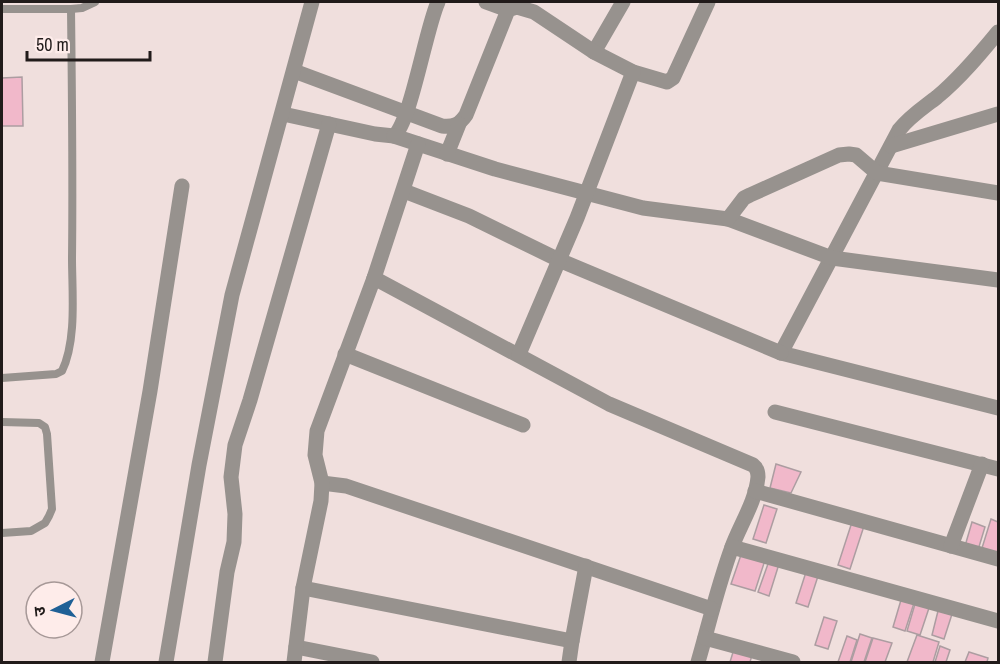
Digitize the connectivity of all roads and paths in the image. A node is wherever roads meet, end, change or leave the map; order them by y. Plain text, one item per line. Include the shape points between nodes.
1 (95, 2) edge
2 (312, 2) edge
3 (438, 2) edge
4 (486, 2) edge
5 (623, 2) edge
6 (708, 2) edge
7 (537, 7) edge
8 (2, 9) edge
9 (71, 9) junction
10 (508, 9) junction
11 (999, 32) edge
12 (999, 50) edge
13 (594, 52) junction
14 (978, 57) junction
15 (294, 71) junction
16 (633, 72) junction
17 (406, 111) junction
18 (283, 114) junction
19 (999, 114) edge
20 (329, 124) junction
21 (459, 124) junction
22 (394, 136) junction
23 (418, 144) junction
24 (891, 146) junction
25 (447, 154) junction
26 (877, 173) junction
27 (182, 186) dead end
28 (404, 191) junction
29 (587, 192) junction
30 (999, 193) edge
31 (728, 219) junction
32 (832, 258) junction
33 (559, 260) junction
34 (374, 278) junction
35 (999, 280) edge
36 (781, 353) junction
37 (345, 354) junction
38 (519, 354) junction
39 (2, 378) edge
40 (999, 408) edge
41 (775, 412) dead end
42 (2, 422) edge
43 (523, 425) dead end
44 (982, 464) junction
45 (999, 469) edge
46 (322, 483) junction
47 (755, 491) junction
48 (2, 532) edge
49 (951, 546) junction
50 (732, 547) junction
51 (999, 559) edge
52 (586, 566) junction
53 (303, 588) junction
54 (712, 609) junction
55 (999, 621) edge
56 (705, 638) junction
57 (572, 641) junction
58 (295, 655) edge
59 (571, 662) edge
60 (102, 663) edge
61 (166, 663) edge
62 (215, 663) edge
63 (372, 663) edge
64 (698, 663) edge
65 (793, 663) edge

1 - 9 lane
2 - 15 street
3 - 17 street
4 - 10 street
5 - 13 street
6 - 16 street via 670,81
7 - 10 street
7 - 13 street
8 - 9 lane
9 - 39 lane via 69,352 62,371 56,374
10 - 21 street via 471,104
11 - 14 street
12 - 14 street
13 - 16 street
14 - 24 street via 908,119
15 - 17 street
15 - 18 street
16 - 29 street
17 - 21 street via 442,126
17 - 22 street
18 - 20 street
18 - 61 street via 232,295
19 - 24 street
20 - 22 street
20 - 62 street via 235,445 231,477 234,542
21 - 25 street
22 - 23 street
23 - 25 street
23 - 28 street
24 - 26 street
25 - 29 street
26 - 30 street
26 - 31 street via 856,155 839,155 744,198
26 - 32 street
27 - 60 street
28 - 33 street via 469,216
28 - 34 street
29 - 31 street via 644,208
29 - 33 street
31 - 32 street
32 - 35 street
32 - 36 street
33 - 36 street
33 - 38 street
34 - 37 street
34 - 38 street
36 - 40 street
37 - 43 street
37 - 46 street via 316,438 315,455
38 - 47 street via 609,404 753,465 758,475
41 - 44 street
42 - 48 lane via 39,423 45,427 52,509 38,529
44 - 45 street
44 - 49 street
46 - 52 street via 346,486
46 - 53 street via 318,522
47 - 49 street
47 - 50 street
49 - 51 street
50 - 54 street
50 - 55 street
52 - 54 street
52 - 57 street
53 - 57 street
53 - 58 street
54 - 56 street
56 - 64 street
56 - 65 street
57 - 59 street
58 - 63 street

